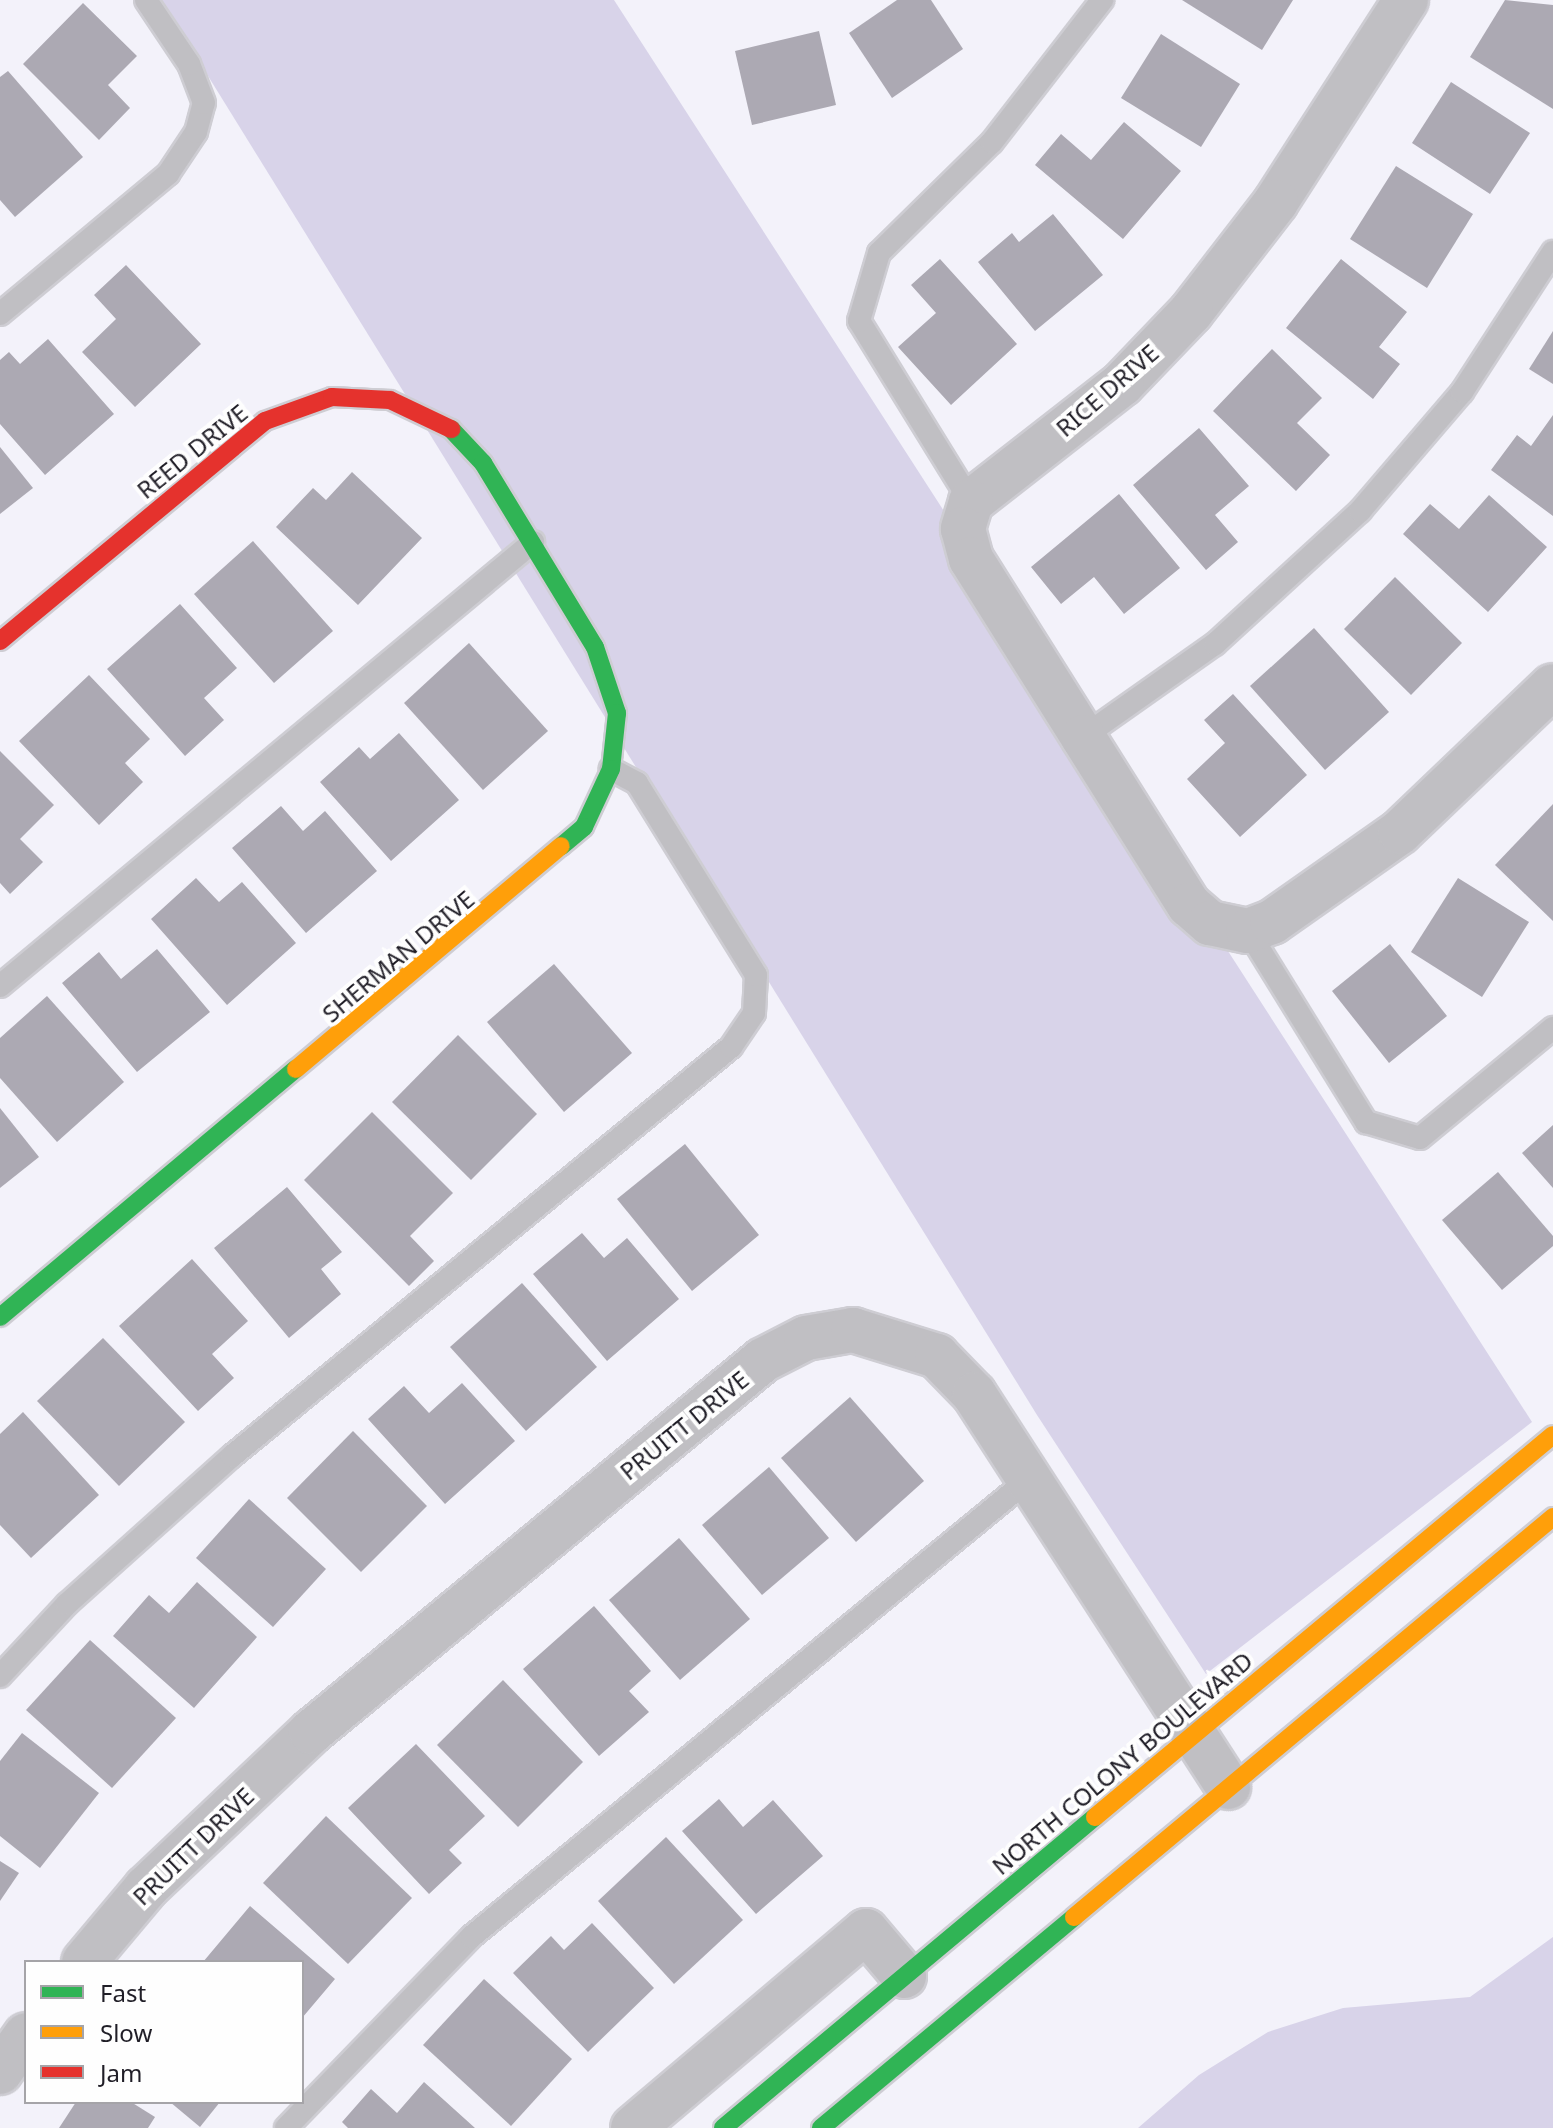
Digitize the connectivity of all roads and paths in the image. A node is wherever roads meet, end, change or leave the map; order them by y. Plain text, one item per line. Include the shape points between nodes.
1 (146, 0) edge
2 (1102, 0) edge
3 (1406, 0) edge
4 (1553, 252) edge
5 (0, 314) edge
6 (971, 502) junction
7 (533, 542) junction
8 (0, 641) edge
9 (1553, 686) edge
10 (1083, 737) junction
11 (611, 769) junction
12 (1248, 931) junction
13 (0, 986) edge
14 (1553, 1028) edge
15 (0, 1317) edge
16 (1553, 1435) edge
17 (1028, 1480) junction
18 (1553, 1517) edge
19 (0, 1676) edge
20 (1196, 1733) junction
21 (1228, 1787) junction
22 (86, 1960) edge
23 (904, 1976) junction
24 (24, 2038) edge
25 (0, 2072) edge
26 (286, 2128) edge
27 (633, 2128) edge
28 (723, 2128) edge
29 (821, 2128) edge

1 - 5 lane via 194,77 204,103 196,132 168,174
2 - 6 lane via 992,142 879,253 859,321
3 - 6 street, RICE DRIVE via 1276,202 1191,312 1122,384
4 - 10 lane via 1462,392 1360,511 1215,644
6 - 10 street via 963,529 971,559
7 - 8 main road, REED DRIVE via 483,463 442,420 390,400 332,397 265,421
7 - 11 main road, SHERMAN DRIVE via 595,647 617,713
7 - 13 lane
9 - 12 street via 1400,832 1272,922
10 - 12 street via 1189,905 1210,923
11 - 15 main road, SHERMAN DRIVE via 584,827 520,885
11 - 19 lane via 637,783 756,975 754,1013 731,1047 232,1456 67,1604
12 - 14 lane via 1366,1122 1420,1138
16 - 20 main road, NORTH COLONY BOULEVARD
17 - 20 street, PRUITT DRIVE
17 - 22 street, PRUITT DRIVE via 974,1394 937,1356 853,1330 792,1345 763,1360 311,1732 146,1888
17 - 26 lane via 471,1937
18 - 21 main road
20 - 21 street, PRUITT DRIVE
20 - 23 main road, NORTH COLONY BOULEVARD
21 - 29 main road
23 - 27 street via 866,1931
23 - 28 main road, NORTH COLONY BOULEVARD
24 - 25 street

